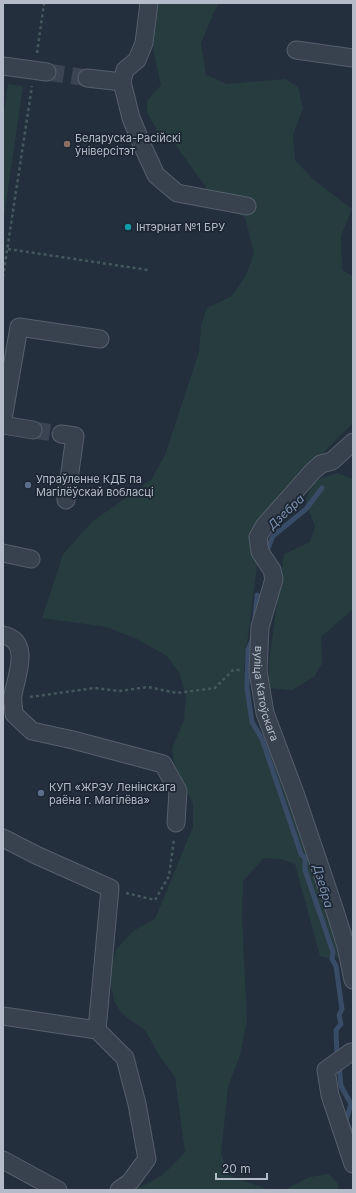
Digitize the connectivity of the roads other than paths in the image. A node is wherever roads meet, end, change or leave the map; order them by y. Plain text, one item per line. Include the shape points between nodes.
1 (150, 3) edge
2 (296, 50) dead end
3 (353, 58) edge
4 (3, 66) edge
5 (41, 71) tunnel mouth
6 (87, 78) tunnel mouth
7 (122, 82) junction
8 (247, 206) dead end
9 (100, 339) dead end
10 (3, 419) edge
11 (3, 425) edge
12 (33, 430) tunnel mouth
13 (61, 434) tunnel mouth
14 (353, 442) edge
15 (66, 500) dead end
16 (3, 553) edge
17 (31, 558) dead end
18 (3, 635) edge
19 (176, 823) road end
20 (3, 838) edge
21 (353, 980) edge
22 (3, 1016) edge
23 (97, 1030) junction
24 (352, 1053) edge
25 (3, 1160) edge
26 (353, 1164) edge
27 (58, 1190) edge
28 (119, 1190) edge

1 - 7 street via 144,43 137,60 125,70
2 - 3 street
4 - 5 street
6 - 7 street
7 - 8 street via 131,118 156,174 177,193
9 - 10 street via 19,327
11 - 12 street
13 - 15 street via 75,436
14 - 21 street, вуліца Катоўскага via 332,461 321,464 265,525 258,537 260,552 272,570 274,579 260,627 258,671 265,712 335,911
16 - 17 street
18 - 19 street via 11,638 20,656 13,696 14,714 32,731 163,764 178,791
20 - 23 street via 110,888
22 - 23 street
23 - 28 street via 124,1058 137,1104 147,1159 130,1182
24 - 26 street via 326,1070 330,1095
25 - 27 street

